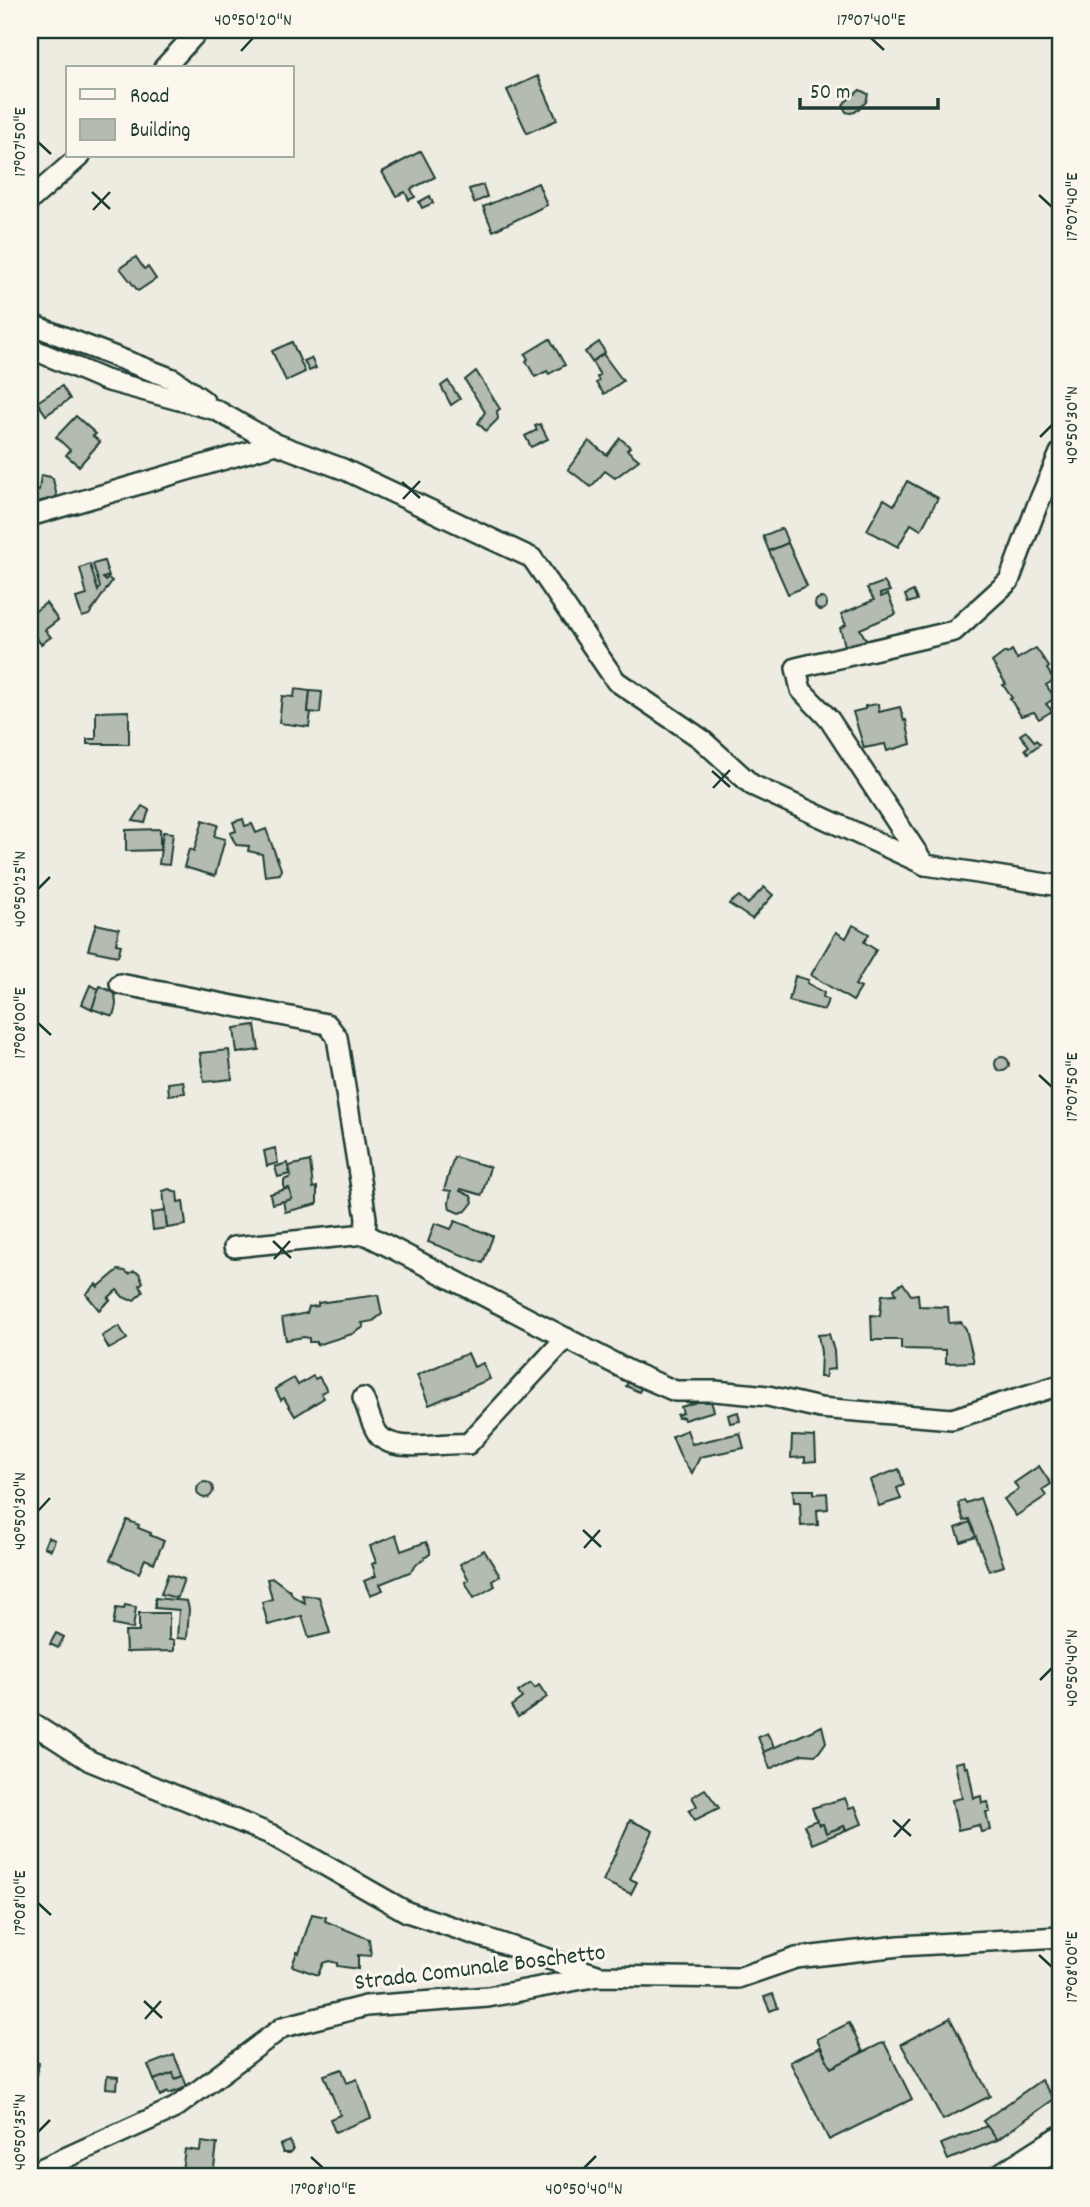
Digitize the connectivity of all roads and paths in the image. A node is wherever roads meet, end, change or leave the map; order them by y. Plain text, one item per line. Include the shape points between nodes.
1 (199, 30) edge
2 (166, 66) edge
3 (78, 158) edge
4 (30, 200) edge
5 (30, 324) edge
6 (30, 348) edge
7 (216, 410) junction
8 (276, 444) junction
9 (1060, 453) edge
10 (30, 516) edge
11 (926, 865) junction
12 (1060, 886) edge
13 (120, 984) dead end
14 (365, 1234) junction
15 (233, 1247) dead end
16 (566, 1338) junction
17 (1060, 1385) edge
18 (363, 1398) dead end
19 (30, 1722) edge
20 (1060, 1937) edge
21 (598, 1976) junction
22 (1060, 2142) edge
23 (30, 2174) edge
24 (1005, 2177) edge

1 - 2 street
3 - 4 street
5 - 7 street via 173,379
6 - 7 street via 105,380
7 - 8 street
8 - 10 street
8 - 11 street via 343,469 532,558 616,681 700,738 752,785
9 - 11 street via 1009,581 954,631 796,668 801,690 829,719
11 - 12 street
13 - 14 street via 327,1024 337,1037 347,1089
14 - 15 street
14 - 16 street
16 - 17 street via 676,1391 768,1396 820,1408 952,1419
16 - 18 street via 468,1444 386,1442 377,1433
19 - 21 street via 90,1761 270,1834 407,1912
20 - 21 street, Strada Comunale Boschetto via 899,1946 796,1958 738,1978
21 - 23 street, Strada Comunale Boschetto via 488,1997 366,2006 283,2027 175,2108
22 - 24 main road

